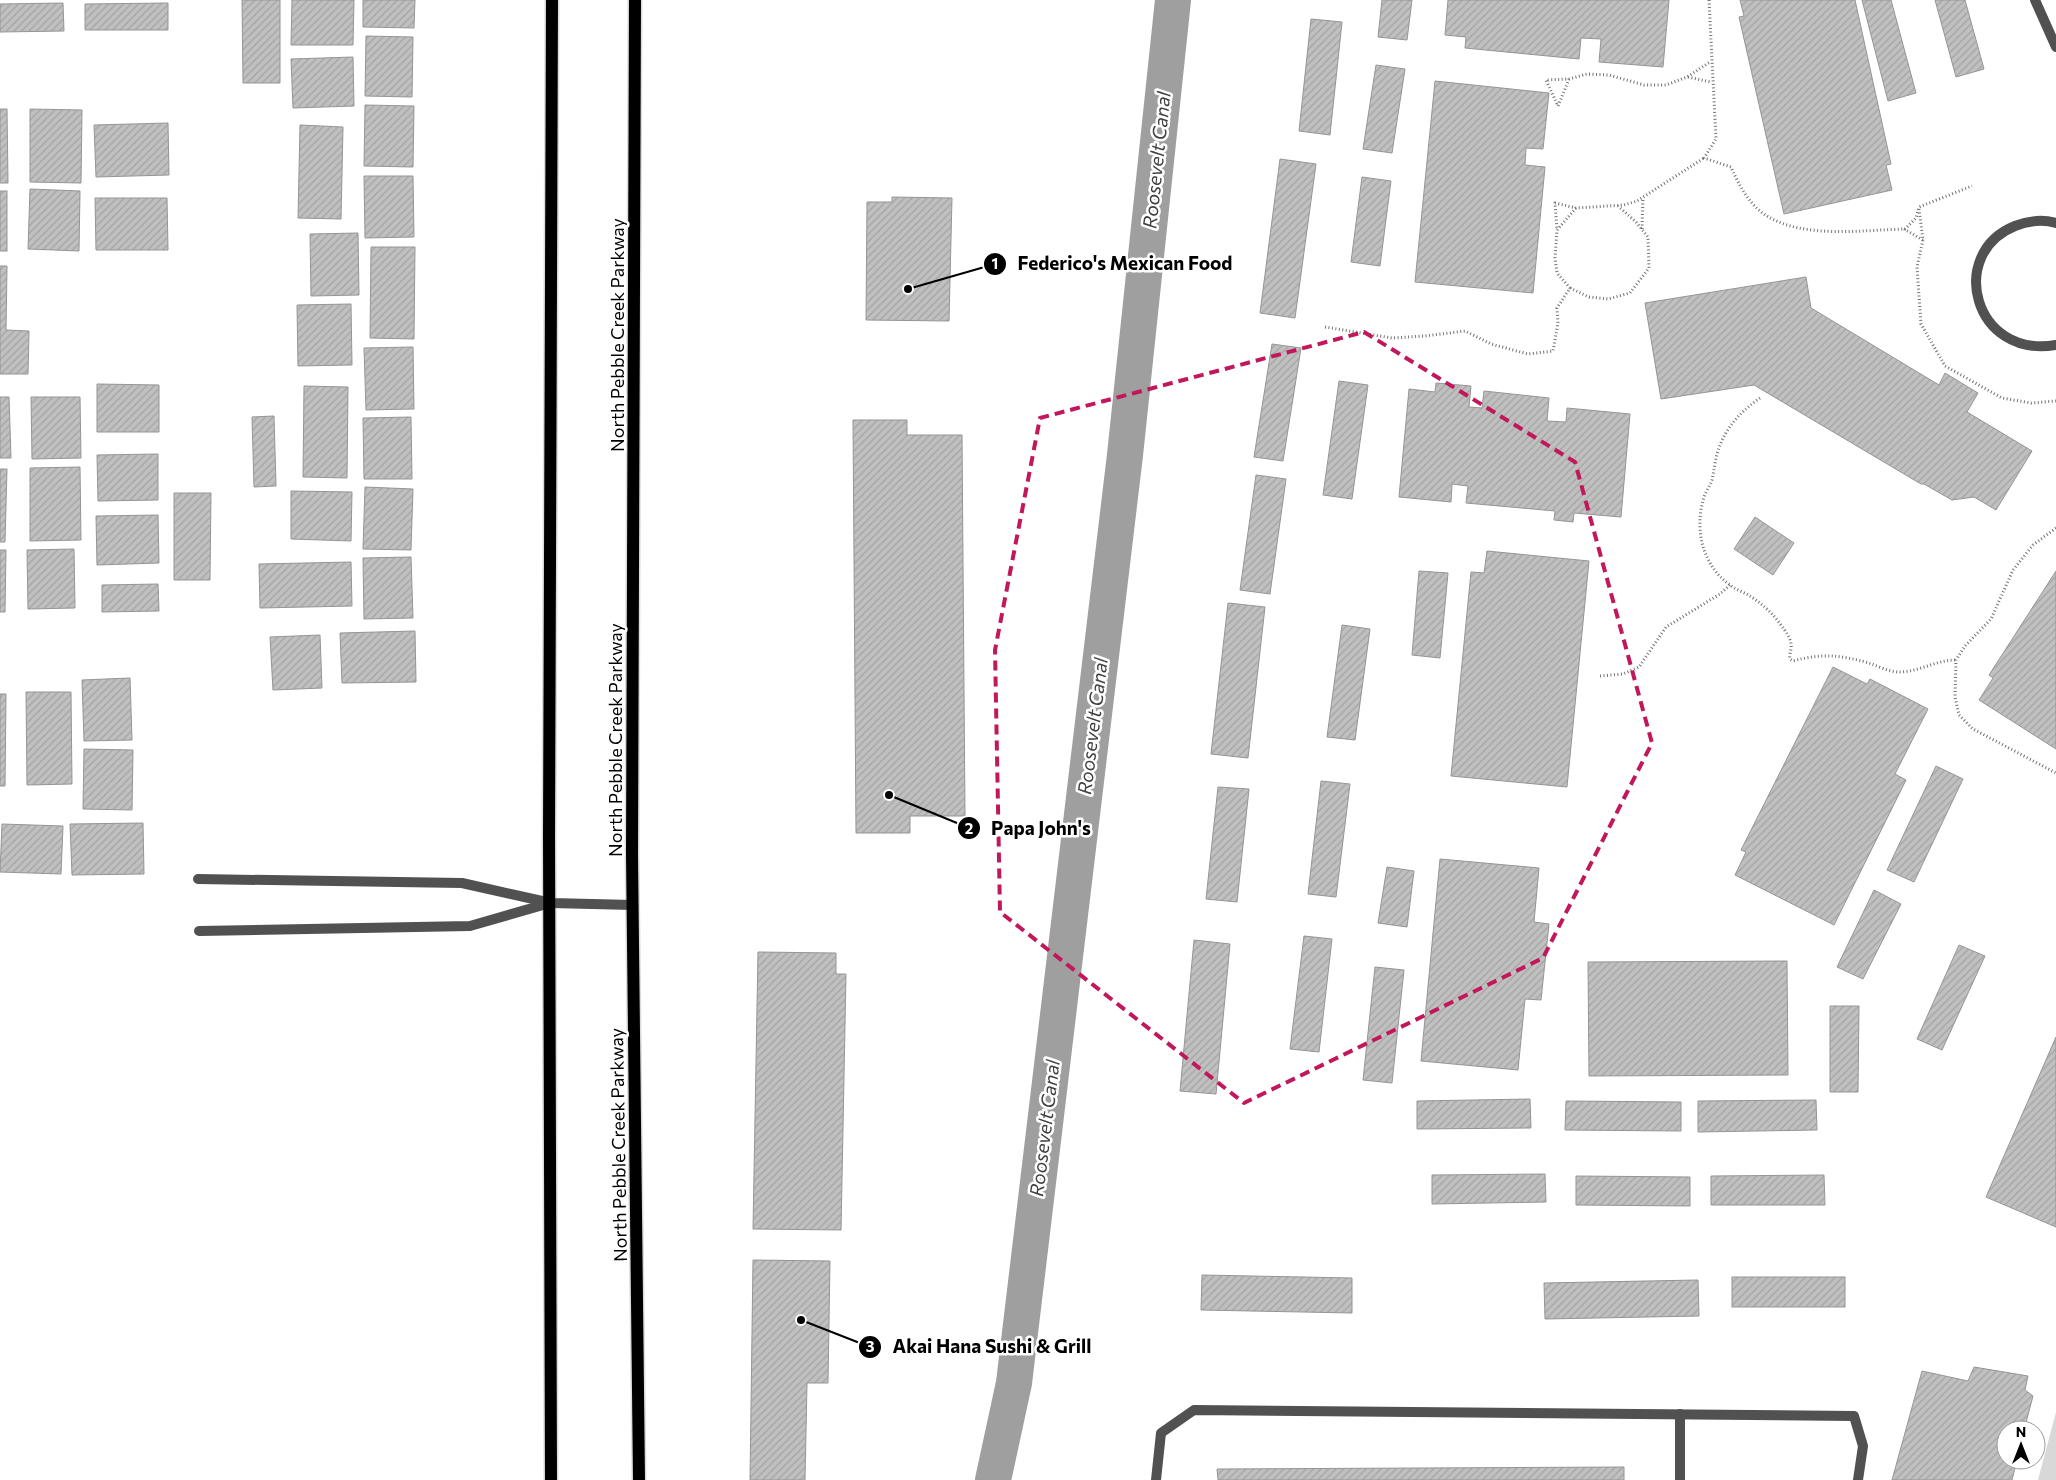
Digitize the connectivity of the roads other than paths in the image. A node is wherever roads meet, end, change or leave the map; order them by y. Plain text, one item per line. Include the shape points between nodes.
1 (552, 0) edge
2 (635, 0) edge
3 (2035, 0) edge
4 (2056, 47) edge
5 (2056, 223) edge
6 (2056, 345) edge
7 (198, 879) dead end
8 (551, 903) junction
9 (633, 905) junction
10 (199, 931) dead end
11 (1680, 1414) junction
12 (551, 1480) edge
13 (639, 1480) edge
14 (1156, 1480) edge
15 (1680, 1480) edge
16 (1858, 1480) edge

1 - 8 main road
2 - 9 main road, North Pebble Creek Parkway
3 - 4 lane
5 - 6 lane via 2026,222 2006,230 1989,245 1980,262 1976,282 1979,303 1987,321 2002,335 2027,346
7 - 8 lane via 462,883
8 - 9 lane
8 - 10 lane via 470,926
8 - 12 main road
9 - 13 main road, North Pebble Creek Parkway
11 - 14 lane via 1194,1410 1161,1433
11 - 15 lane
11 - 16 lane via 1854,1416 1863,1446

